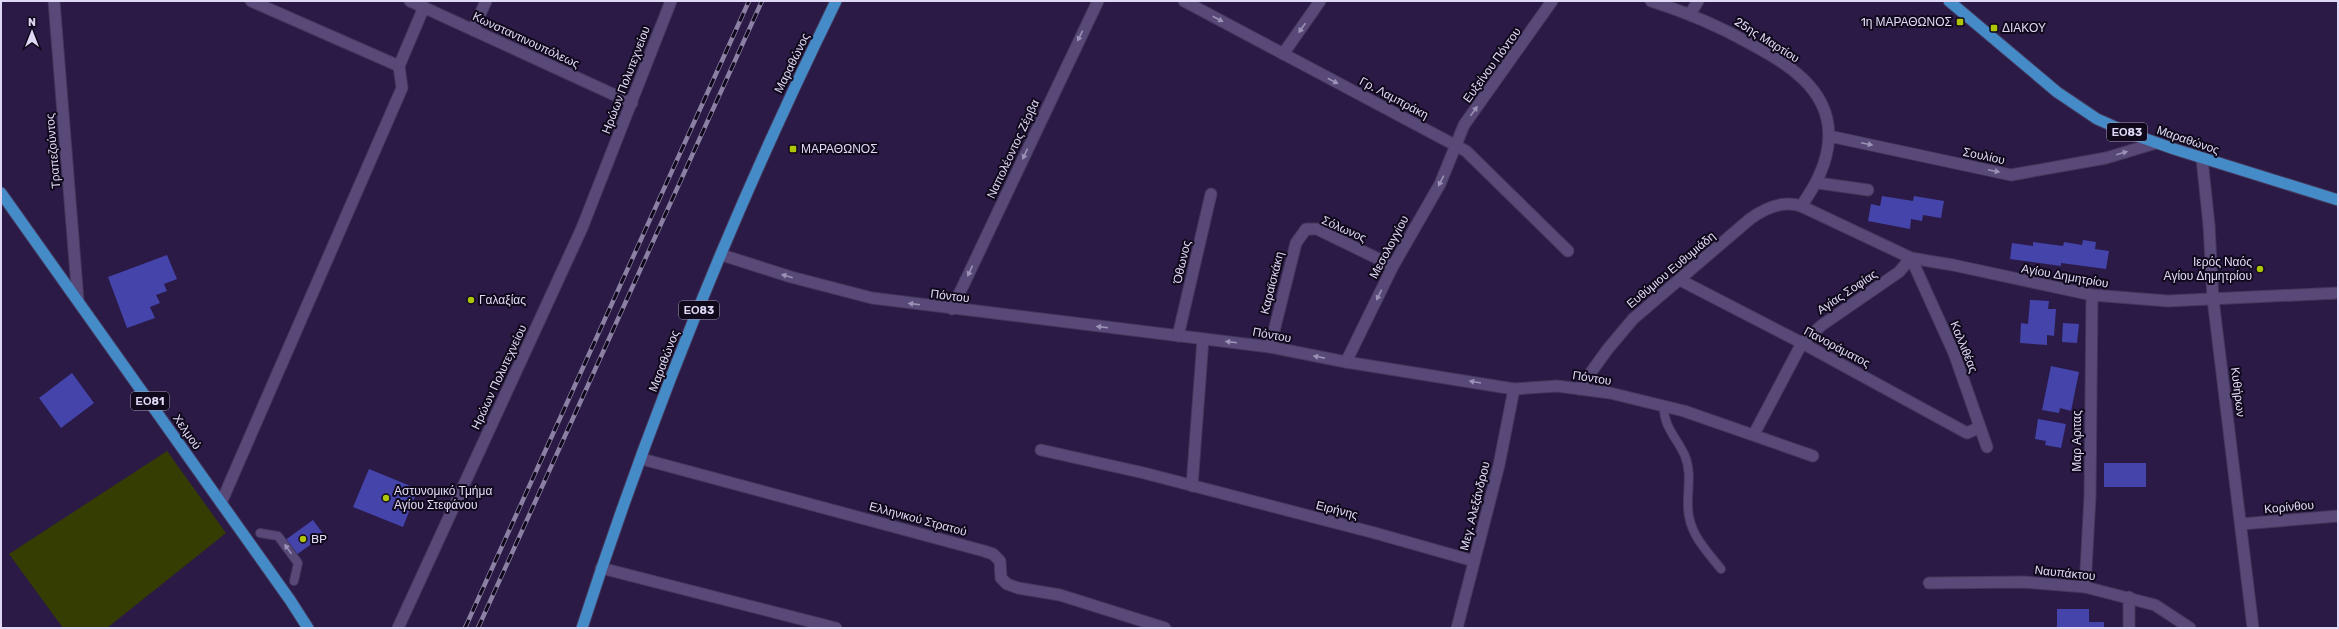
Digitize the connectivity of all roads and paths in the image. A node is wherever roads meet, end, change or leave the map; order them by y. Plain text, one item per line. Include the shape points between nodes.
1 (54, 1) edge
2 (251, 1) edge
3 (410, 1) edge
4 (486, 1) edge
5 (671, 1) edge
6 (836, 1) edge
7 (1098, 1) edge
8 (1184, 1) edge
9 (1320, 1) edge
10 (1552, 1) edge
11 (1651, 1) edge
12 (1698, 1) edge
13 (1950, 1) edge
14 (424, 8) junction
15 (1690, 14) junction
16 (473, 30) junction
17 (1283, 54) junction
18 (399, 66) junction
19 (632, 103) junction
20 (1829, 136) junction
21 (2156, 143) junction
22 (1456, 145) junction
23 (2202, 159) junction
24 (1818, 182) junction
25 (1868, 190) dead end
26 (1, 193) edge
27 (1211, 194) dead end
28 (2338, 200) edge
29 (1801, 206) junction
30 (1306, 229) joint
31 (1568, 251) dead end
32 (722, 255) junction
33 (1912, 258) junction
34 (1393, 266) junction
35 (1680, 280) junction
36 (2338, 293) edge
37 (2092, 295) junction
38 (2213, 299) junction
39 (78, 300) junction
40 (952, 309) junction
41 (1178, 336) junction
42 (1203, 339) junction
43 (1802, 343) junction
44 (1270, 347) junction
45 (1346, 362) junction
46 (1514, 389) junction
47 (1579, 389) junction
48 (1664, 406) junction
49 (1980, 427) junction
50 (1754, 434) junction
51 (1987, 447) dead end
52 (1041, 450) dead end
53 (1813, 456) dead end
54 (642, 459) junction
55 (1192, 486) junction
56 (221, 503) junction
57 (2338, 516) edge
58 (2242, 524) junction
59 (260, 533) dead end
60 (1474, 561) junction
61 (601, 568) junction
62 (1721, 569) dead end
63 (294, 581) dead end
64 (1929, 582) dead end
65 (2085, 587) junction
66 (2129, 596) junction
67 (308, 628) edge
68 (398, 628) edge
69 (582, 628) edge
70 (836, 628) edge
71 (1165, 628) edge
72 (1457, 628) edge
73 (2129, 628) edge
74 (2190, 628) edge
75 (2253, 628) edge

1 - 39 street, Τραπεζούντος
2 - 18 street
3 - 14 street, Κωνσταντινουπόλεως
4 - 16 street
5 - 19 street, Ηρώων Πολυτεχνείου
6 - 32 main road, Μαραθώνος / ΕΟ83 via 784,110
7 -> 40 street, Ναπολέοντος Ζέρβα
8 -> 17 street, Γρ. Λαμπράκη
9 -> 17 street
22 -> 10 street, Ευξείνου Πόντου via 1464,125
11 - 15 street, 25ης Μαρτίου
12 - 15 street
13 - 21 main road, Μαραθώνος / ΕΟ83 via 2073,104 2111,126
14 - 16 street, Κωνσταντινουπόλεως
14 - 18 street
15 - 20 street, 25ης Μαρτίου via 1727,30 1771,55 1802,78 1820,103
16 - 19 street, Κωνσταντινουπόλεως
17 -> 22 street, Γρ. Λαμπράκη
18 - 56 street via 402,88
19 - 68 street, Ηρώων Πολυτεχνείου via 582,228
20 -> 21 street, Σουλίου via 2011,175 2106,158
20 - 24 street, 25ης Μαρτίου via 1826,161
21 - 23 main road, Μαραθώνος / ΕΟ83
22 - 31 street, Γρ. Λαμπράκη via 1474,157
22 -> 34 street, Μεσολογγίου via 1440,184
23 - 28 main road, Μαραθώνος / ΕΟ83
23 - 38 street, Κυθήρων
24 - 25 street
24 - 29 street, 25ης Μαρτίου
26 - 39 main road, Χελμού
27 - 41 street, Όθωνος
29 - 33 street, Αγίου Δημητρίου
29 - 35 street, Ευθύμιου Ευθυμιάδη via 1785,204 1761,211
30 - 34 street, Σόλωνος via 1317,229
30 - 44 street, Καραϊσκάκη via 1296,243
40 -> 32 street, Πόντου via 872,298 791,277
32 - 54 main road, Μαραθώνος / ΕΟ83
33 - 37 street, Αγίου Δημητρίου
33 - 43 street, Αγίας Σοφίας via 1899,272 1822,325
33 - 49 street, Καλλιθέας via 1954,353
34 -> 45 street, Μεσολογγίου
35 - 43 street, Πανοράματος
35 - 47 street, Ευθύμιου Ευθυμιάδη via 1633,319
36 - 38 street, Αγίου Δημητρίου
37 - 38 street, Αγίου Δημητρίου via 2145,300
37 - 65 street, Μαρ Αριτας via 2090,497
38 - 58 street, Κυθήρων
39 - 56 main road, Χελμού / ΕΟ81
41 -> 40 street, Πόντου
41 - 42 street, Πόντου
44 -> 42 street, Πόντου
42 - 55 street
43 - 49 street, Πανοράματος via 1967,433
43 - 50 street, Αγίας Σοφίας
45 -> 44 street, Πόντου
46 -> 45 street, Πόντου
46 - 47 street, Πόντου via 1557,386
46 - 60 street, Μεγ. Αλεξάνδρου via 1499,465
47 - 48 street, Πόντου
48 - 50 street, Πόντου
48 - 62 lane via 1666,423 1685,456 1688,468 1688,508 1692,530
49 - 51 street, Καλλιθέας
50 - 53 street, Πόντου
52 - 55 street, Ειρήνης via 1110,464
54 - 61 main road, Μαραθώνος / ΕΟ83
54 - 71 street, Ελληνικού Στρατού via 984,551 993,554 1000,561 1001,578 1008,584 1068,597
55 - 60 street, Ειρήνης
56 - 67 main road, Χελμού / ΕΟ81
57 - 58 street, Κορίνθου
58 - 75 street, Κυθήρων
63 -> 59 lane via 298,563 294,557 278,536
60 - 72 street, Μεγ. Αλεξάνδρου
61 - 69 main road, Μαραθώνος / ΕΟ83
61 - 70 street
64 - 65 street, Ναυπάκτου via 2023,582
65 - 66 street, Ναυπάκτου
66 - 73 street
66 - 74 street, Ναυπάκτου via 2155,605

